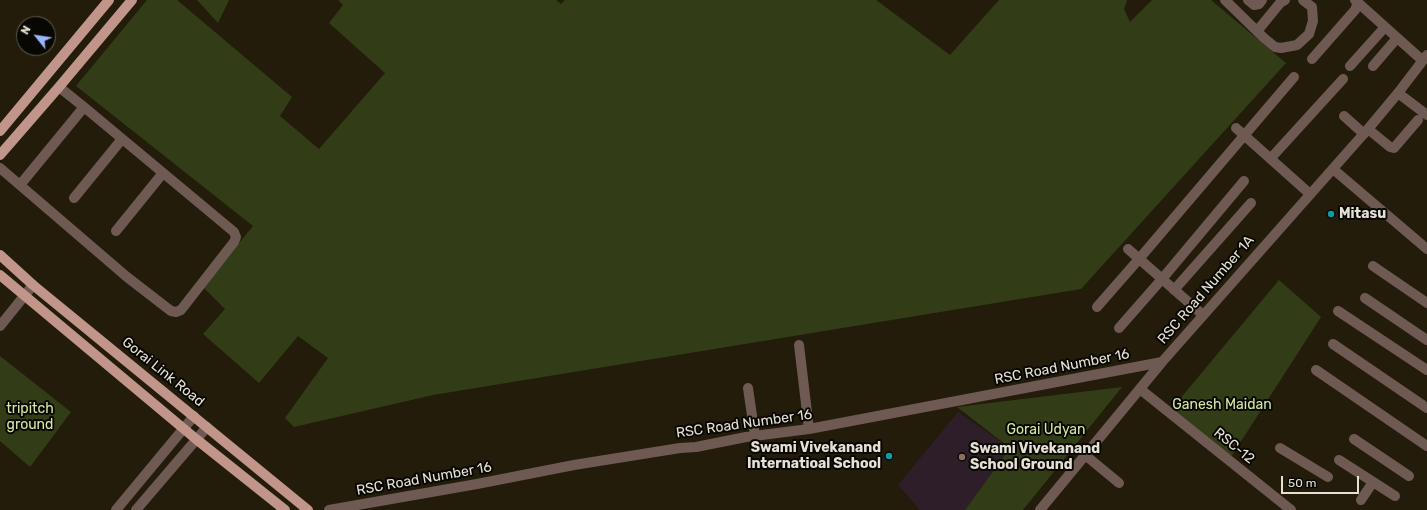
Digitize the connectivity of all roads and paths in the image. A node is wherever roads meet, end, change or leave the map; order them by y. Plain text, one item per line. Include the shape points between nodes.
1 (109, 0) edge
2 (132, 0) edge
3 (1225, 0) edge
4 (1248, 0) edge
5 (1262, 0) edge
6 (1285, 0) edge
7 (1303, 0) edge
8 (1356, 2) edge
9 (1384, 27) junction
10 (1258, 30) junction
11 (1397, 38) junction
12 (1425, 58) edge
13 (1312, 59) dead end
14 (1350, 66) dead end
15 (1373, 66) dead end
16 (1294, 77) dead end
17 (1342, 79) dead end
18 (59, 87) junction
19 (1398, 93) junction
20 (84, 107) junction
21 (1427, 115) edge
22 (1344, 116) dead end
23 (1418, 120) dead end
24 (0, 131) edge
25 (1240, 131) junction
26 (1366, 131) junction
27 (122, 139) junction
28 (0, 155) edge
29 (1271, 158) junction
30 (0, 168) edge
31 (1333, 169) junction
32 (163, 173) junction
33 (1244, 181) dead end
34 (20, 185) junction
35 (1310, 194) junction
36 (74, 198) dead end
37 (1251, 203) dead end
38 (116, 231) dead end
39 (1128, 249) dead end
40 (1427, 249) edge
41 (0, 255) edge
42 (1139, 259) junction
43 (1373, 266) dead end
44 (0, 275) edge
45 (1162, 279) junction
46 (33, 285) junction
47 (1174, 290) junction
48 (24, 296) junction
49 (1364, 298) dead end
50 (1427, 302) edge
51 (1097, 307) dead end
52 (1338, 311) dead end
53 (1203, 315) junction
54 (0, 326) edge
55 (1119, 328) dead end
56 (1427, 340) edge
57 (1333, 344) dead end
58 (799, 345) dead end
59 (1162, 362) junction
60 (1316, 370) dead end
61 (1427, 370) edge
62 (748, 388) dead end
63 (1140, 389) junction
64 (1427, 408) edge
65 (194, 416) junction
66 (207, 427) junction
67 (184, 428) junction
68 (809, 430) junction
69 (755, 436) junction
70 (196, 439) junction
71 (1354, 439) dead end
72 (1427, 446) edge
73 (1280, 448) dead end
74 (1085, 455) junction
75 (1339, 460) dead end
76 (1410, 476) dead end
77 (1328, 477) dead end
78 (1374, 482) junction
79 (1119, 483) dead end
80 (1395, 496) dead end
81 (1361, 500) dead end
82 (116, 510) edge
83 (136, 510) edge
84 (285, 510) edge
85 (308, 510) edge
86 (329, 510) edge
87 (1040, 510) edge
88 (1291, 510) edge

1 - 24 main road
2 - 18 main road
3 - 10 street
4 - 5 street via 1254,5
6 - 10 street
7 - 10 street via 1312,7 1313,20 1309,34 1297,45 1275,47
8 - 9 street
8 - 13 street via 1355,10
9 - 11 street
9 - 14 street
11 - 12 street
11 - 15 street
12 - 19 street, RSC Road Number 1A
16 - 25 street
17 - 29 street
18 - 20 street
18 - 28 main road
19 - 21 street
19 - 26 street, RSC Road Number 1A
20 - 27 street
20 - 34 street
22 - 26 street
23 - 26 street via 1394,148
25 - 29 street
25 - 42 street
26 - 31 street, RSC Road Number 1A
27 - 32 street
27 - 36 street
29 - 35 street
30 - 34 street
31 - 35 street, RSC Road Number 1A
31 - 40 street
32 - 34 street via 230,229 236,237 181,310 176,312 171,311 127,277
32 - 38 street
33 - 45 street
35 - 53 street, RSC Road Number 1A
37 - 47 street
39 - 42 street
41 - 46 main road, Gorai Link Road
42 - 45 street
42 - 51 street
43 - 50 street
44 - 48 main road
45 - 47 street
45 - 55 street
46 - 48 street
46 - 65 main road, Gorai Link Road
47 - 53 street
48 - 54 street
48 - 67 main road
49 - 56 street
52 - 61 street
53 - 59 street, RSC Road Number 1A
57 - 64 street
58 - 68 street
59 - 63 street, RSC Road Number 1A
59 - 68 street, RSC Road Number 16
60 - 72 street
62 - 69 street
63 - 74 street, RSC Road Number 1A
63 - 88 street, RSC-12
65 - 66 main road, Gorai Link Road
65 - 67 street
66 - 70 street
66 - 85 main road, Gorai Link Road
67 - 70 main road
67 - 82 street
68 - 69 street, RSC Road Number 16
69 - 86 street, RSC Road Number 16 via 696,448 680,448 574,464
70 - 83 street
70 - 84 main road
71 - 76 street
73 - 77 street
74 - 79 street
74 - 87 street, RSC Road Number 1A
75 - 78 street
78 - 80 street
78 - 81 street

